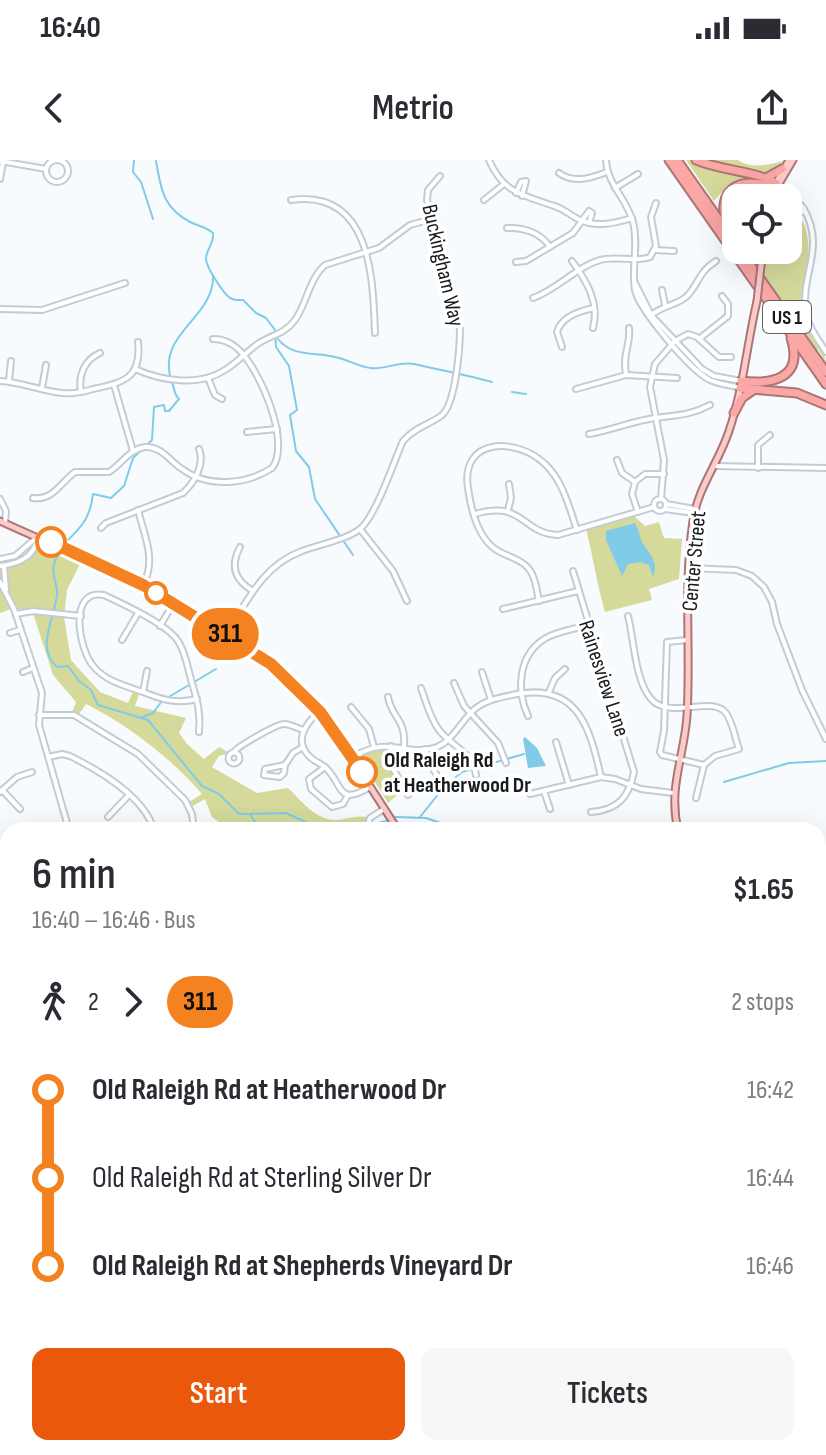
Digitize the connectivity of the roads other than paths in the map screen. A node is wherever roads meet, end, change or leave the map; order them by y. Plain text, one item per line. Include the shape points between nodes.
1 (489, 160) edge
2 (606, 160) edge
3 (669, 160) edge
4 (677, 160) edge
5 (696, 160) edge
6 (791, 160) edge
7 (2, 161) edge
8 (46, 169) junction
9 (782, 169) junction
10 (607, 172) junction
11 (559, 173) dead end
12 (638, 174) dead end
13 (440, 176) dead end
14 (766, 178) junction
15 (0, 179) edge
16 (504, 184) junction
17 (770, 184) edge
18 (777, 184) edge
19 (778, 184) edge
20 (615, 188) junction
21 (516, 193) junction
22 (522, 196) junction
23 (291, 200) dead end
24 (484, 200) dead end
25 (656, 203) dead end
26 (802, 210) edge
27 (632, 218) junction
28 (432, 219) junction
29 (582, 221) junction
30 (589, 223) junction
31 (722, 223) edge
32 (507, 228) dead end
33 (550, 247) junction
34 (656, 250) junction
35 (674, 251) dead end
36 (365, 252) junction
37 (634, 259) junction
38 (572, 261) dead end
39 (716, 261) dead end
40 (516, 262) dead end
41 (750, 264) edge
42 (761, 264) edge
43 (579, 271) junction
44 (125, 283) dead end
45 (662, 290) dead end
46 (722, 296) dead end
47 (533, 298) dead end
48 (665, 305) junction
49 (594, 308) junction
50 (0, 309) edge
51 (650, 316) junction
52 (593, 328) dead end
53 (629, 328) dead end
54 (788, 331) junction
55 (375, 333) dead end
56 (213, 339) dead end
57 (699, 339) junction
58 (138, 342) dead end
59 (674, 342) junction
60 (562, 347) dead end
61 (826, 352) edge
62 (100, 353) dead end
63 (244, 355) junction
64 (731, 357) dead end
65 (11, 361) dead end
66 (46, 365) dead end
67 (135, 369) junction
68 (826, 372) edge
69 (626, 375) junction
70 (652, 375) junction
71 (208, 378) junction
72 (677, 378) dead end
73 (0, 381) edge
74 (9, 381) junction
75 (740, 384) junction
76 (826, 384) edge
77 (114, 385) junction
78 (42, 388) junction
79 (576, 389) dead end
80 (754, 391) junction
81 (81, 392) junction
82 (222, 399) dead end
83 (710, 405) dead end
84 (826, 405) edge
85 (734, 413) junction
86 (656, 419) junction
87 (277, 429) junction
88 (247, 432) dead end
89 (589, 434) dead end
90 (770, 435) dead end
91 (199, 449) dead end
92 (133, 451) junction
93 (617, 460) dead end
94 (714, 466) junction
95 (758, 468) junction
96 (826, 468) edge
97 (664, 474) junction
98 (195, 477) junction
99 (635, 482) junction
100 (509, 484) dead end
101 (33, 498) dead end
102 (0, 499) edge
103 (661, 499) junction
104 (666, 506) junction
105 (654, 507) junction
106 (138, 510) junction
107 (508, 510) junction
108 (695, 511) junction
109 (638, 512) junction
110 (475, 514) junction
111 (2, 522) edge
112 (101, 528) dead end
113 (360, 529) junction
114 (577, 530) junction
115 (39, 537) junction
116 (240, 547) dead end
117 (0, 559) edge
118 (2, 566) edge
119 (688, 568) junction
120 (573, 571) dead end
121 (0, 582) edge
122 (143, 585) junction
123 (578, 590) junction
124 (253, 591) junction
125 (6, 592) junction
126 (407, 601) dead end
127 (539, 601) junction
128 (174, 604) junction
129 (503, 609) dead end
130 (138, 613) junction
131 (16, 614) junction
132 (81, 616) junction
133 (628, 616) dead end
134 (588, 625) junction
135 (160, 626) junction
136 (20, 630) junction
137 (10, 633) dead end
138 (226, 635) junction
139 (122, 640) dead end
140 (687, 640) junction
141 (33, 668) junction
142 (565, 669) dead end
143 (147, 671) dead end
144 (23, 672) dead end
145 (482, 672) dead end
146 (454, 683) dead end
147 (421, 688) dead end
148 (143, 692) junction
149 (549, 692) junction
150 (521, 693) junction
151 (388, 697) dead end
152 (197, 699) junction
153 (491, 700) junction
154 (351, 707) dead end
155 (665, 707) junction
156 (687, 708) junction
157 (320, 712) junction
158 (470, 713) junction
159 (39, 715) junction
160 (528, 716) dead end
161 (303, 730) junction
162 (199, 732) dead end
163 (826, 739) edge
164 (448, 740) junction
165 (556, 742) dead end
166 (391, 746) junction
167 (303, 747) junction
168 (374, 747) junction
169 (404, 747) junction
170 (425, 749) junction
171 (234, 752) dead end
172 (48, 757) junction
173 (353, 757) junction
174 (680, 759) junction
175 (506, 763) dead end
176 (285, 765) junction
177 (704, 765) junction
178 (325, 767) junction
179 (32, 772) dead end
180 (476, 775) dead end
181 (601, 777) junction
182 (442, 784) dead end
183 (569, 785) junction
184 (631, 785) junction
185 (371, 787) junction
186 (1, 791) edge
187 (544, 791) junction
188 (673, 793) junction
189 (348, 794) junction
190 (530, 794) dead end
191 (129, 795) junction
192 (408, 795) dead end
193 (696, 798) dead end
194 (20, 809) dead end
195 (384, 809) junction
196 (550, 809) dead end
197 (591, 812) dead end
198 (108, 817) dead end
199 (67, 822) edge
200 (151, 822) edge
201 (193, 822) edge
202 (369, 822) edge
203 (393, 822) edge
204 (677, 822) edge

1 - 16 street
2 - 10 street
3 - 54 highway, US 1
4 - 31 highway
5 - 14 highway
6 - 9 main road
6 - 19 main road
7 - 8 street
7 - 15 street
8 - 8 street via 54,181 63,180 68,172 59,160
9 - 14 highway
9 - 18 main road
10 - 11 street via 581,179
10 - 20 street
12 - 20 street
13 - 28 street, Buckingham Way via 427,192
14 - 17 highway
16 - 21 street
16 - 24 street
20 - 27 street
21 - 22 street
21 - 22 street via 526,181
22 - 29 street
23 - 36 street via 316,198 342,210 357,228
25 - 34 street via 651,217
26 - 61 street via 813,228 816,248 806,312
27 - 30 street
27 - 37 street
28 - 36 street via 410,225 384,246
28 - 113 street, Buckingham Way via 460,328 450,401 442,415 403,441
29 - 30 street
29 - 30 street via 590,211
29 - 33 street
32 - 33 street via 538,234
33 - 40 street
34 - 35 street
34 - 37 street via 648,258
36 - 55 street
36 - 63 street via 321,268 290,326
37 - 43 street via 599,260
37 - 51 street via 639,302
38 - 43 street
39 - 48 street via 702,271 687,299
41 - 68 highway, US 1
42 - 75 main road, Center Street, bridge
43 - 47 street
43 - 49 street
44 - 50 street via 42,310
45 - 48 street
46 - 57 street via 729,306 726,319
48 - 51 street
49 - 52 street
49 - 60 street via 556,329
51 - 59 street
53 - 69 street via 623,358
54 - 75 highway via 794,357 786,374
54 - 76 highway, US 1
56 - 63 street via 232,344
57 - 59 street via 688,334
57 - 64 street via 719,357
58 - 67 street
59 - 70 street via 657,360
59 - 75 street via 703,376
62 - 81 street via 82,370
63 - 71 street
63 - 87 street
65 - 74 street
66 - 78 street
67 - 71 street via 166,379
67 - 77 street
69 - 70 street
69 - 79 street
70 - 72 street
70 - 86 street
71 - 82 street
73 - 74 street
74 - 78 street
75 - 80 highway
75 - 85 main road, Center Street
77 - 81 street
77 - 92 street
78 - 81 street
80 - 84 highway via 797,393
80 - 85 highway via 742,398
83 - 86 street
85 - 94 main road, Center Street
86 - 89 street
86 - 97 street
87 - 88 street
87 - 98 street via 279,457 270,470 231,482
90 - 95 street via 758,445
91 - 98 street via 202,459
92 - 98 street via 154,448
92 - 101 street via 109,472 75,472 50,495
93 - 99 street
94 - 95 street
94 - 108 main road, Center Street
95 - 96 street
97 - 99 street via 645,474
97 - 103 street
98 - 106 street via 179,496
99 - 109 street via 632,494
100 - 107 street
102 - 111 street via 6,511
103 - 104 street
103 - 105 street
104 - 105 street via 658,511
104 - 108 street
105 - 109 street
106 - 112 street
106 - 122 street via 151,561
107 - 110 street
107 - 114 street via 549,534
108 - 119 main road, Center Street
109 - 114 street
110 - 114 street via 467,483 471,463 488,447 513,446 551,470
110 - 127 street via 488,544 531,572
111 - 115 main road
113 - 124 street via 287,557
113 - 126 street via 393,571
115 - 117 street via 15,556
115 - 118 street via 29,556
115 - 122 main road
116 - 124 street via 235,574
117 - 118 street
118 - 125 street
119 - 140 main road, Center Street
119 - 163 street via 736,570 764,587
120 - 123 street, Rainesview Lane
121 - 125 street
122 - 128 main road
123 - 127 street
123 - 134 street, Rainesview Lane
124 - 138 street
125 - 131 street
127 - 129 street
128 - 135 street
128 - 138 main road
130 - 132 street via 98,594 85,600
130 - 135 street
130 - 139 street
131 - 132 street
131 - 136 street
132 - 148 street via 81,640 94,667 112,681
133 - 155 street via 647,693
134 - 150 street via 539,643 522,669
134 - 184 street, Rainesview Lane via 634,768
135 - 152 street via 178,641
136 - 137 street
136 - 141 street
138 - 157 main road via 284,674
140 - 155 street via 667,642
140 - 156 main road, Center Street
141 - 144 street
141 - 159 street via 42,693
142 - 149 street
143 - 148 street
145 - 153 street
146 - 158 street
147 - 164 street via 434,722
148 - 152 street via 176,703
149 - 150 street
149 - 181 street via 578,713
150 - 153 street
150 - 160 street
151 - 169 street via 403,725
152 - 162 street
153 - 158 street
154 - 168 street via 369,729
155 - 156 street
155 - 174 street via 661,754
156 - 174 main road, Center Street
156 - 177 street via 722,709 739,749
157 - 161 street
157 - 173 main road
158 - 164 street
158 - 175 street via 496,739
159 - 172 street
159 - 201 street via 74,715 138,754 185,800
161 - 167 street
161 - 171 street via 275,725
164 - 170 street
164 - 180 street via 470,757
165 - 183 street
166 - 168 street
166 - 169 street
166 - 192 street via 391,765
167 - 176 street
167 - 178 street
168 - 173 street
169 - 170 street
170 - 182 street
172 - 191 street via 70,756
172 - 199 street
173 - 185 main road
174 - 177 street
174 - 188 main road, Center Street
176 - 176 street via 265,769 264,775 280,777
177 - 193 street
178 - 189 street
178 - 189 street via 310,778 310,788 332,807 343,804
179 - 186 street
181 - 183 street
181 - 184 street
183 - 187 street
184 - 188 street
184 - 197 street via 620,804
185 - 189 street
185 - 195 main road
186 - 194 street
187 - 190 street
187 - 196 street
188 - 204 main road, Center Street
191 - 198 street
191 - 200 street
195 - 202 street
195 - 203 main road

